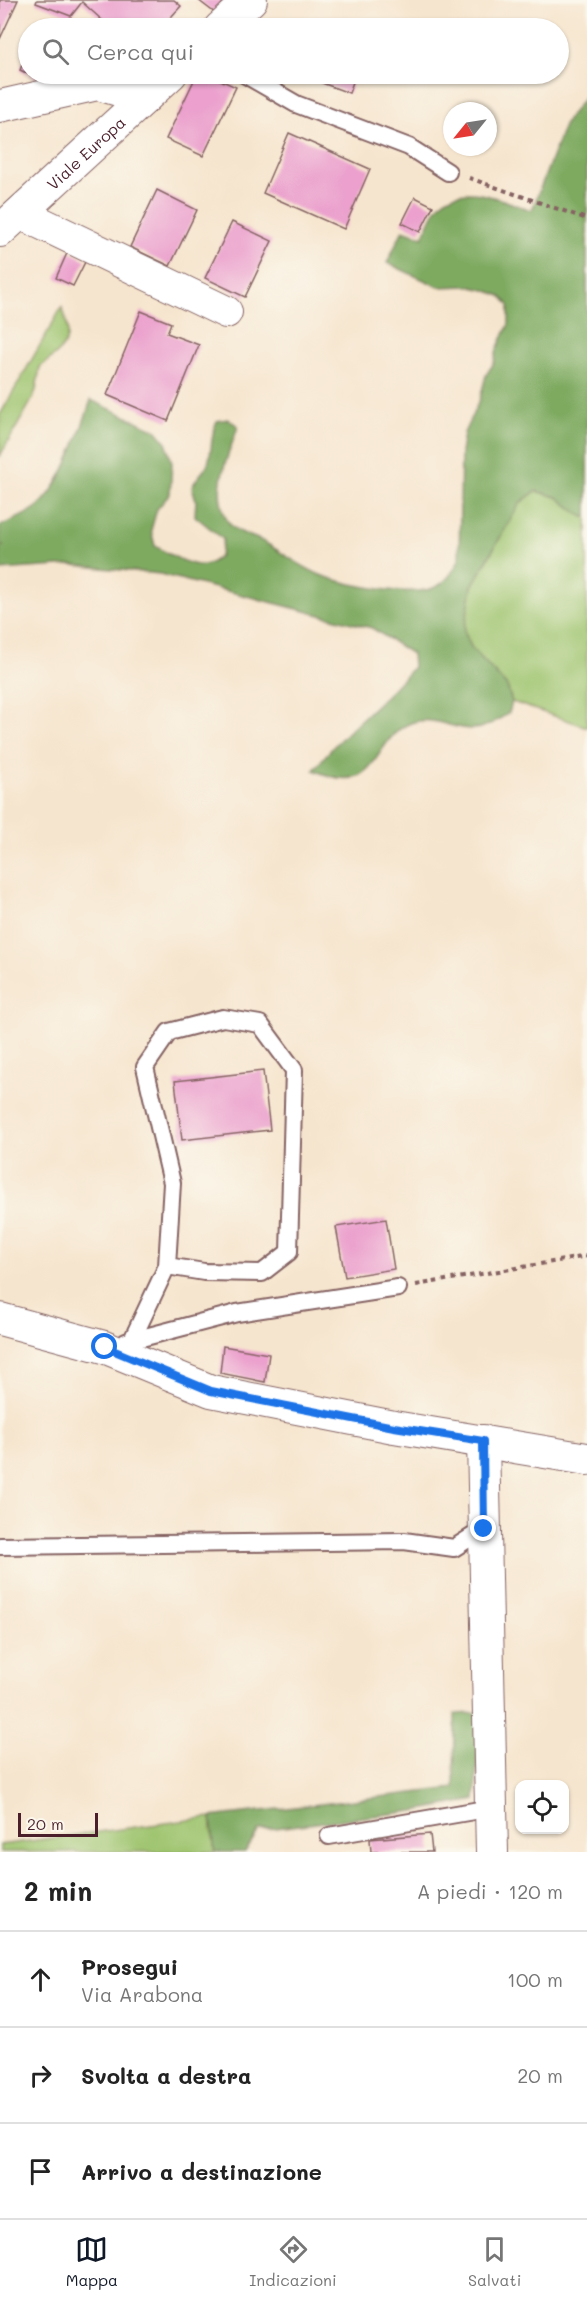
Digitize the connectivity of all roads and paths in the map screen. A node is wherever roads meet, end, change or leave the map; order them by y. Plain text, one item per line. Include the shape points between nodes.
1 (251, 0) edge
2 (231, 18) edge
3 (160, 84) edge
4 (261, 84) edge
5 (145, 98) junction
6 (0, 106) edge
7 (448, 172) joint
8 (587, 219) edge
9 (10, 222) edge
10 (226, 312) dead end
11 (587, 1256) edge
12 (167, 1266) junction
13 (398, 1288) joint
14 (0, 1319) edge
15 (118, 1344) junction
16 (483, 1441) junction
17 (587, 1459) edge
18 (484, 1529) junction
19 (0, 1546) edge
20 (491, 1808) junction
21 (328, 1836) dead end
22 (492, 1852) edge

1 - 2 street
3 - 5 street, Viale Europa
4 - 7 lane via 296,104 410,147
5 - 6 street via 98,84
5 - 9 street, Viale Europa
7 - 8 path
9 - 10 street
11 - 13 path
12 - 12 lane via 172,1183 145,1067 169,1032 223,1018 260,1024 294,1070 289,1252 261,1274
12 - 15 lane
13 - 15 lane via 237,1313
14 - 15 street
15 - 16 street via 211,1391
16 - 17 street
16 - 18 street
18 - 19 lane via 454,1548 404,1540
18 - 20 street
20 - 21 lane
20 - 22 street

